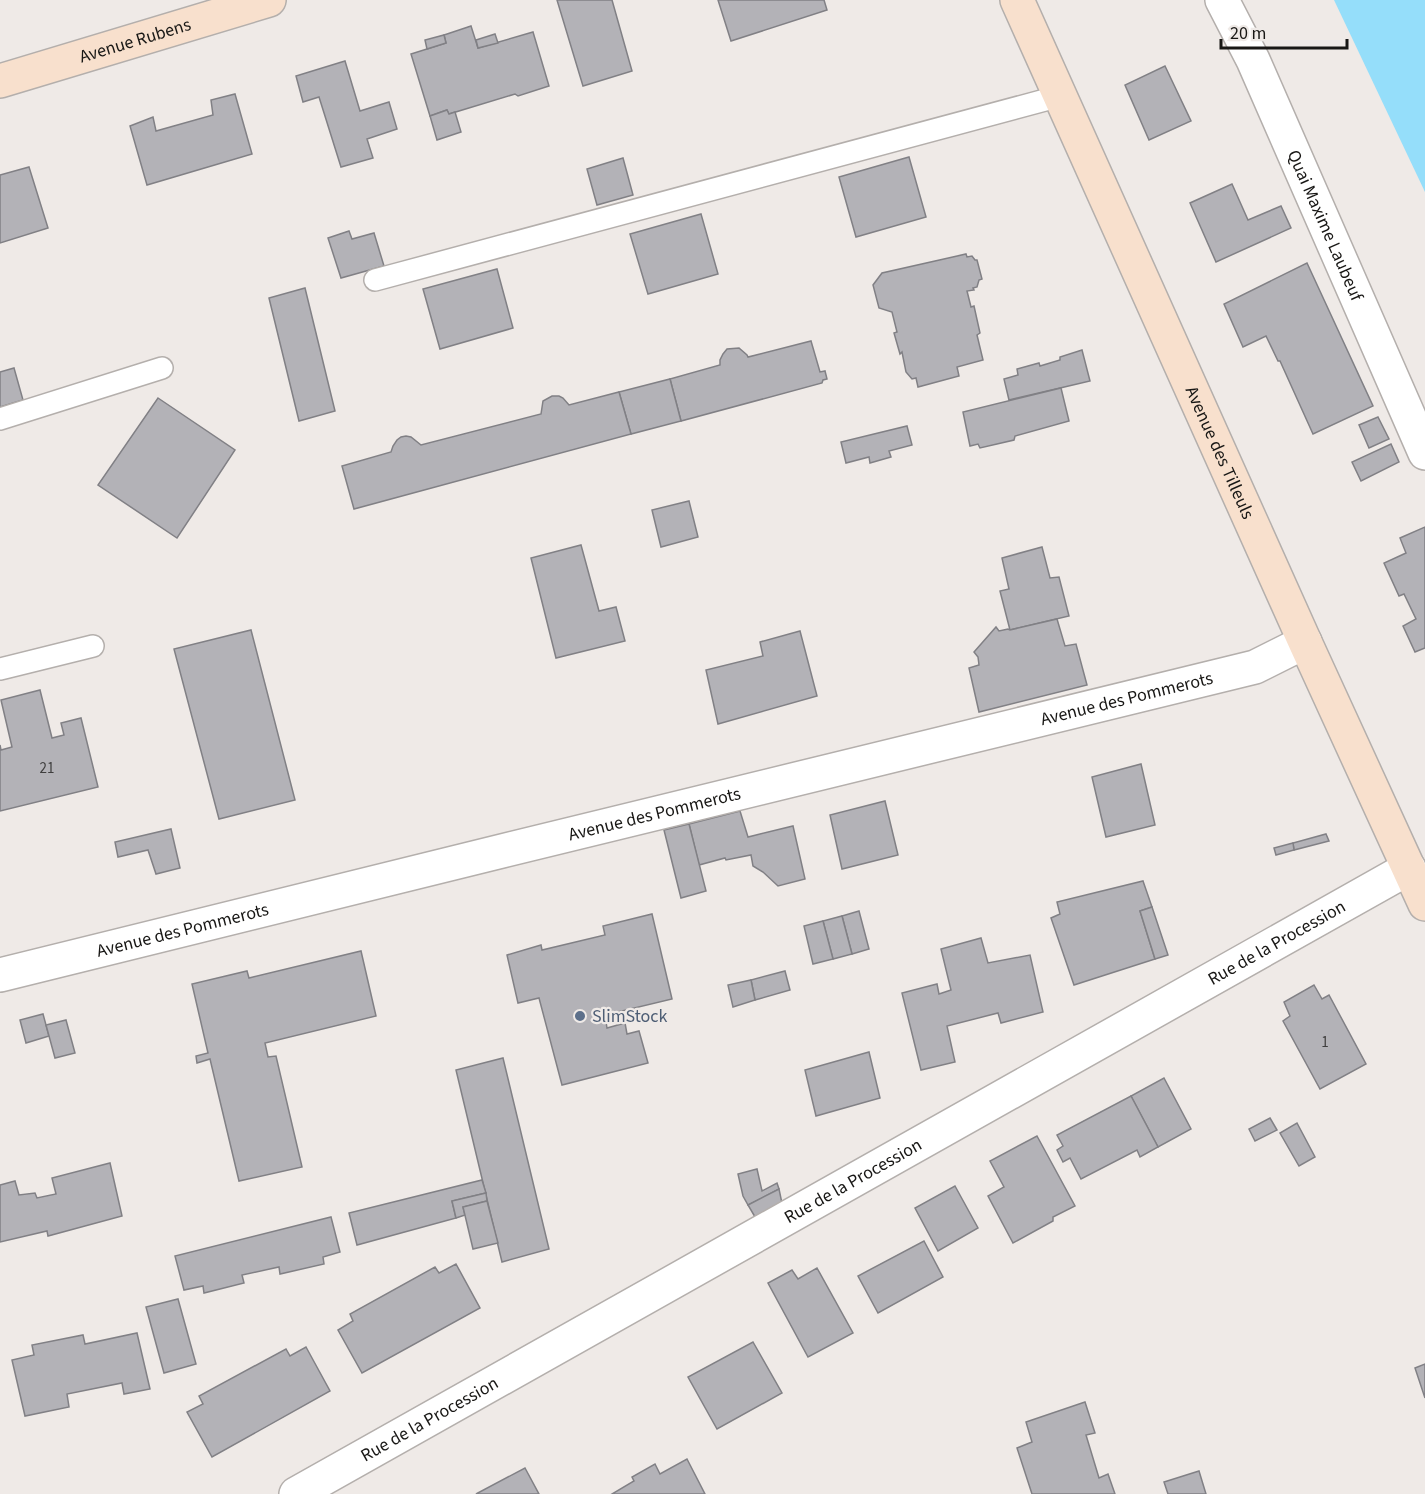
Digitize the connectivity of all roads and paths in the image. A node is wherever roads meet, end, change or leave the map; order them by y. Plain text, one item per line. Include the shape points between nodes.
1 (269, 0) edge
2 (1017, 0) edge
3 (1222, 0) edge
4 (0, 81) edge
5 (1060, 96) junction
6 (375, 280) dead end
7 (162, 368) dead end
8 (0, 419) edge
9 (1425, 453) edge
10 (1305, 642) junction
11 (93, 646) dead end
12 (0, 669) edge
13 (1409, 868) junction
14 (1425, 904) edge
15 (0, 975) edge
16 (296, 1494) edge

1 - 4 main road, Avenue Rubens
2 - 5 main road, Avenue des Tilleuls
3 - 9 street, Quai Maxime Laubeuf via 1253,60
5 - 6 lane
5 - 10 main road, Avenue des Tilleuls
7 - 8 lane
10 - 13 main road, Avenue des Tilleuls
10 - 15 street, Avenue des Pommerots via 1255,668
11 - 12 lane
13 - 14 main road, Avenue des Tilleuls
13 - 16 street, Rue de la Procession

